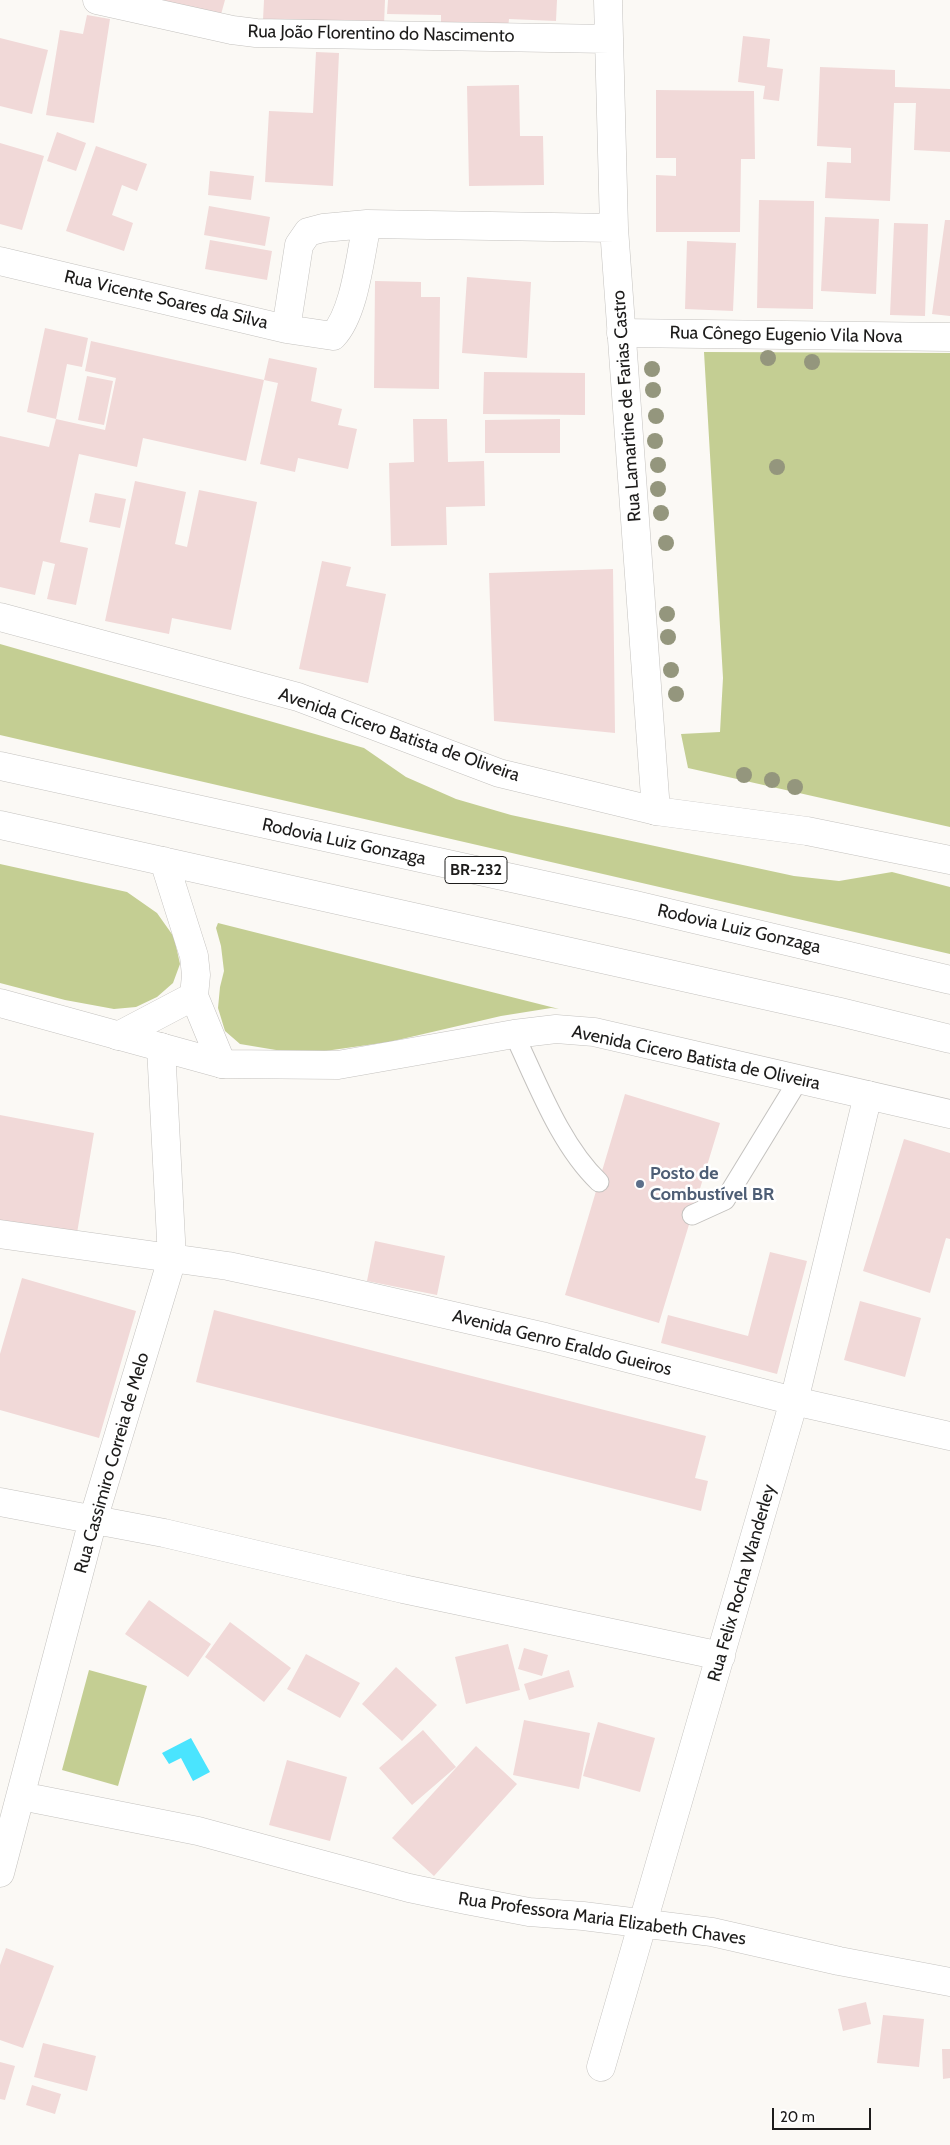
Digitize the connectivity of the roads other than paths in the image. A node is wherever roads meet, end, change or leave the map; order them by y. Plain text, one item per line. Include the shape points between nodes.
1 (97, 0) edge
2 (608, 0) edge
3 (609, 38) junction
4 (367, 224) junction
5 (614, 228) junction
6 (0, 261) edge
7 (286, 328) junction
8 (621, 333) junction
9 (950, 337) edge
10 (0, 617) edge
11 (0, 766) edge
12 (656, 810) junction
13 (0, 825) edge
14 (950, 860) edge
15 (164, 861) junction
16 (950, 980) edge
17 (194, 996) junction
18 (0, 1003) edge
19 (514, 1034) junction
20 (118, 1036) junction
21 (950, 1038) edge
22 (161, 1047) junction
23 (222, 1064) junction
24 (798, 1079) junction
25 (868, 1095) junction
26 (950, 1114) edge
27 (599, 1182) dead end
28 (692, 1216) dead end
29 (0, 1234) edge
30 (172, 1259) junction
31 (794, 1401) junction
32 (950, 1436) edge
33 (0, 1502) edge
34 (93, 1520) junction
35 (721, 1656) junction
36 (21, 1796) junction
37 (0, 1873) edge
38 (643, 1922) junction
39 (950, 1982) edge
40 (601, 2067) dead end

1 - 3 main road, Rua João Florentino do Nascimento via 256,33
2 - 3 main road, Rua Lamartine de Farias Castro
3 - 5 main road, Rua Lamartine de Farias Castro
4 - 5 main road, Rua Vicente Soares da Silva
4 - 7 main road, Rua Vicente Soares da Silva via 308,232 299,245
4 - 7 main road via 352,297 340,329 333,336
5 - 8 main road, Rua Lamartine de Farias Castro
6 - 7 main road, Rua Vicente Soares da Silva
8 - 9 main road, Rua Cônego Eugenio Vila Nova
8 - 12 main road, Rua Lamartine de Farias Castro
10 - 12 main road, Avenida Cicero Batista de Oliveira via 298,697 499,773
11 - 16 main road, Rodovia Luiz Gonzaga / BR-232 via 635,905
12 - 14 main road, Avenida Cicero Batista de Oliveira via 807,830
13 - 15 main road
15 - 17 main road via 194,956
15 - 21 main road
17 - 20 main road
17 - 23 main road
18 - 20 main road, Avenida Cicero Batista de Oliveira
19 - 23 main road, Avenida Cicero Batista de Oliveira via 338,1065
19 - 24 main road, Avenida Cicero Batista de Oliveira via 556,1029 594,1032
19 - 27 lane via 557,1123 585,1169
20 - 22 main road, Avenida Cicero Batista de Oliveira
22 - 23 main road, Avenida Cicero Batista de Oliveira
22 - 30 main road, Rua Cassimiro Correia de Melo
24 - 25 main road, Avenida Cicero Batista de Oliveira
24 - 28 lane via 725,1200
25 - 26 main road, Avenida Cicero Batista de Oliveira
25 - 31 main road, Rua Felix Rocha Wanderley
29 - 30 main road, Avenida Genro Eraldo Gueiros
30 - 31 main road, Avenida Genro Eraldo Gueiros via 228,1266 318,1285 545,1337
30 - 34 main road, Rua Cassimiro Correia de Melo
31 - 32 main road, Avenida Genro Eraldo Gueiros
31 - 35 main road, Rua Felix Rocha Wanderley
33 - 34 main road
34 - 35 main road
34 - 36 main road, Rua Cassimiro Correia de Melo
35 - 38 main road, Rua Felix Rocha Wanderley
36 - 37 main road, Rua Cassimiro Correia de Melo
36 - 38 main road, Rua Professora Maria Elizabeth Chaves via 198,1830 409,1888 466,1900 529,1912
38 - 39 main road, Rua Professora Maria Elizabeth Chaves via 712,1932
38 - 40 main road, Rua Felix Rocha Wanderley

